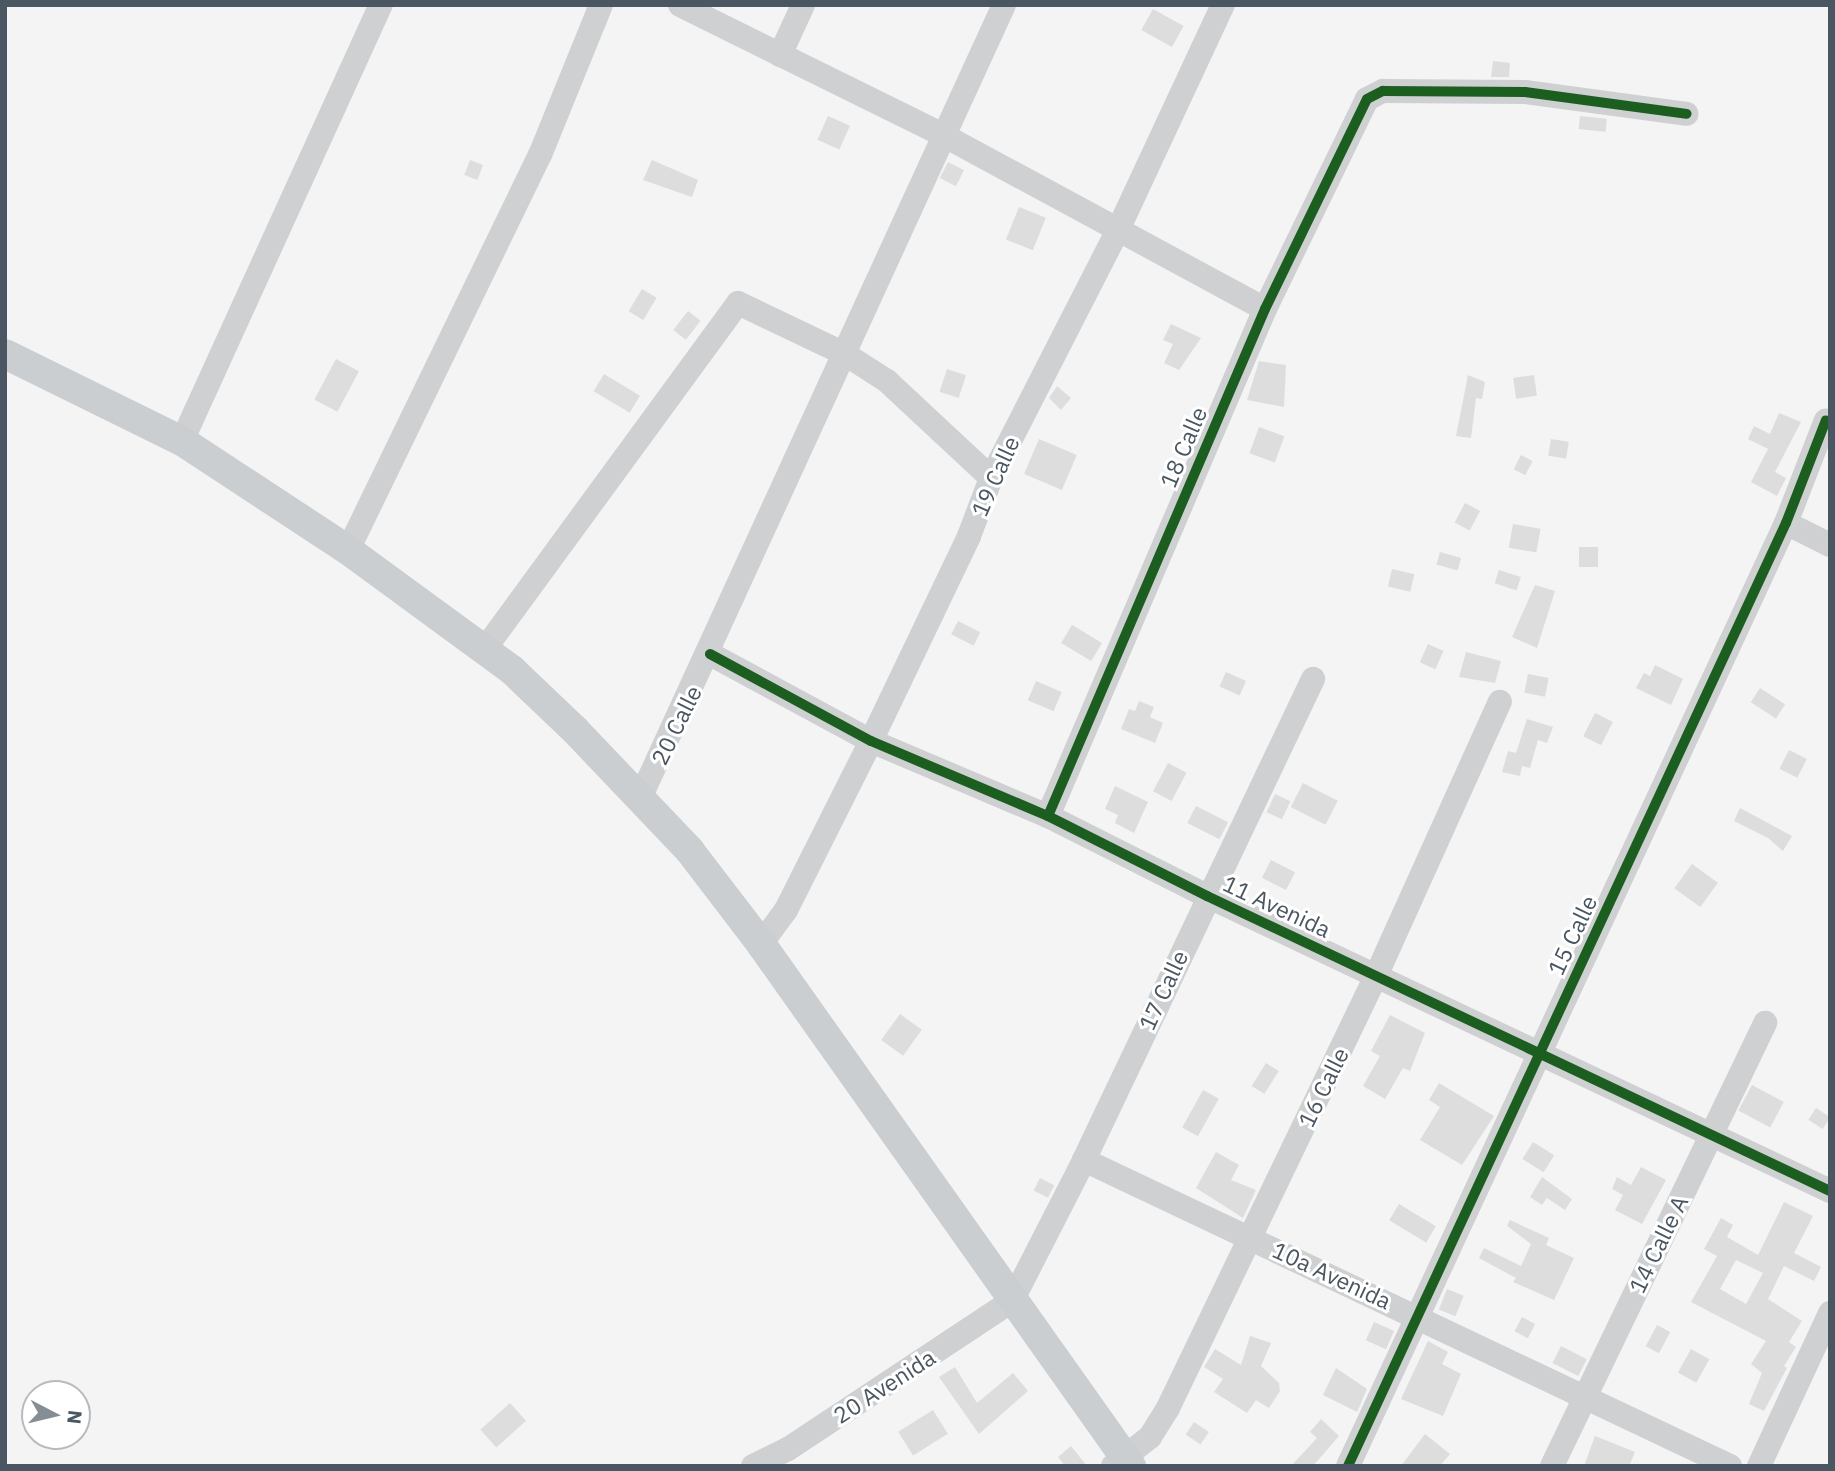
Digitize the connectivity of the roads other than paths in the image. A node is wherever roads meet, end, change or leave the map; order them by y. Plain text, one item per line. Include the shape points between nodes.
1 (381, 5) edge
2 (601, 5) edge
3 (680, 5) edge
4 (803, 5) edge
5 (1004, 5) edge
6 (1223, 5) edge
7 (780, 55) junction
8 (1688, 114) dead end
9 (943, 135) junction
10 (1117, 232) junction
11 (1265, 309) junction
12 (5, 354) edge
13 (845, 354) junction
14 (1826, 420) dead end
15 (182, 441) junction
16 (991, 478) junction
17 (1786, 523) junction
18 (1830, 545) edge
19 (348, 550) junction
20 (484, 650) junction
21 (710, 654) junction
22 (1313, 678) dead end
23 (1500, 702) dead end
24 (871, 741) junction
25 (641, 796) junction
26 (1048, 816) junction
27 (1207, 897) junction
28 (761, 944) junction
29 (1376, 976) junction
30 (1765, 1023) dead end
31 (1540, 1053) junction
32 (1712, 1134) junction
33 (1084, 1160) junction
34 (1830, 1191) edge
35 (1251, 1237) junction
36 (1012, 1301) junction
37 (1830, 1313) edge
38 (1417, 1315) junction
39 (1585, 1397) junction
40 (794, 1457) edge
41 (1123, 1464) edge
42 (753, 1466) edge
43 (1348, 1466) edge
44 (1552, 1466) edge
45 (1730, 1466) edge
46 (1759, 1466) edge

1 - 15 street
2 - 19 street via 540,155
3 - 7 street
4 - 7 street
5 - 9 street, 20 Calle
6 - 10 street, 19 Calle
7 - 9 street
8 - 11 street, 18 Calle via 1525,92 1383,91 1367,99
9 - 10 street
9 - 13 street, 20 Calle
10 - 11 street
10 - 16 street, 19 Calle
11 - 26 street, 18 Calle
12 - 15 main road
13 - 16 street via 887,381
13 - 20 street via 738,303
13 - 21 street, 20 Calle
14 - 17 street, 15 Calle
15 - 19 main road
16 - 24 street, 19 Calle via 970,536
17 - 18 street
17 - 31 street, 15 Calle
19 - 20 main road
20 - 25 main road via 521,679
21 - 24 street, 11 Avenida
21 - 25 street, 20 Calle
22 - 27 street, 17 Calle
23 - 29 street, 16 Calle
24 - 26 street, 11 Avenida
24 - 28 street, 19 Calle via 786,910
25 - 28 main road
26 - 27 street, 11 Avenida
27 - 29 street, 11 Avenida
27 - 33 street, 17 Calle
28 - 36 main road
29 - 31 street, 11 Avenida
29 - 35 street, 16 Calle
30 - 32 street, 14 Calle A
31 - 32 street, 11 Avenida
31 - 38 street, 15 Calle
32 - 34 street, 11 Avenida
32 - 39 street, 14 Calle A
33 - 35 street, 10a Avenida
33 - 36 street, 17 Calle
35 - 38 street, 10a Avenida
35 - 41 street, 16 Calle via 1168,1408 1150,1437
36 - 40 street, 20 Avenida
36 - 41 main road
37 - 46 street
38 - 39 street, 10a Avenida
38 - 43 street, 15 Calle
39 - 44 street, 14 Calle A
39 - 45 street, 10a Avenida
40 - 42 street, 20 Avenida

